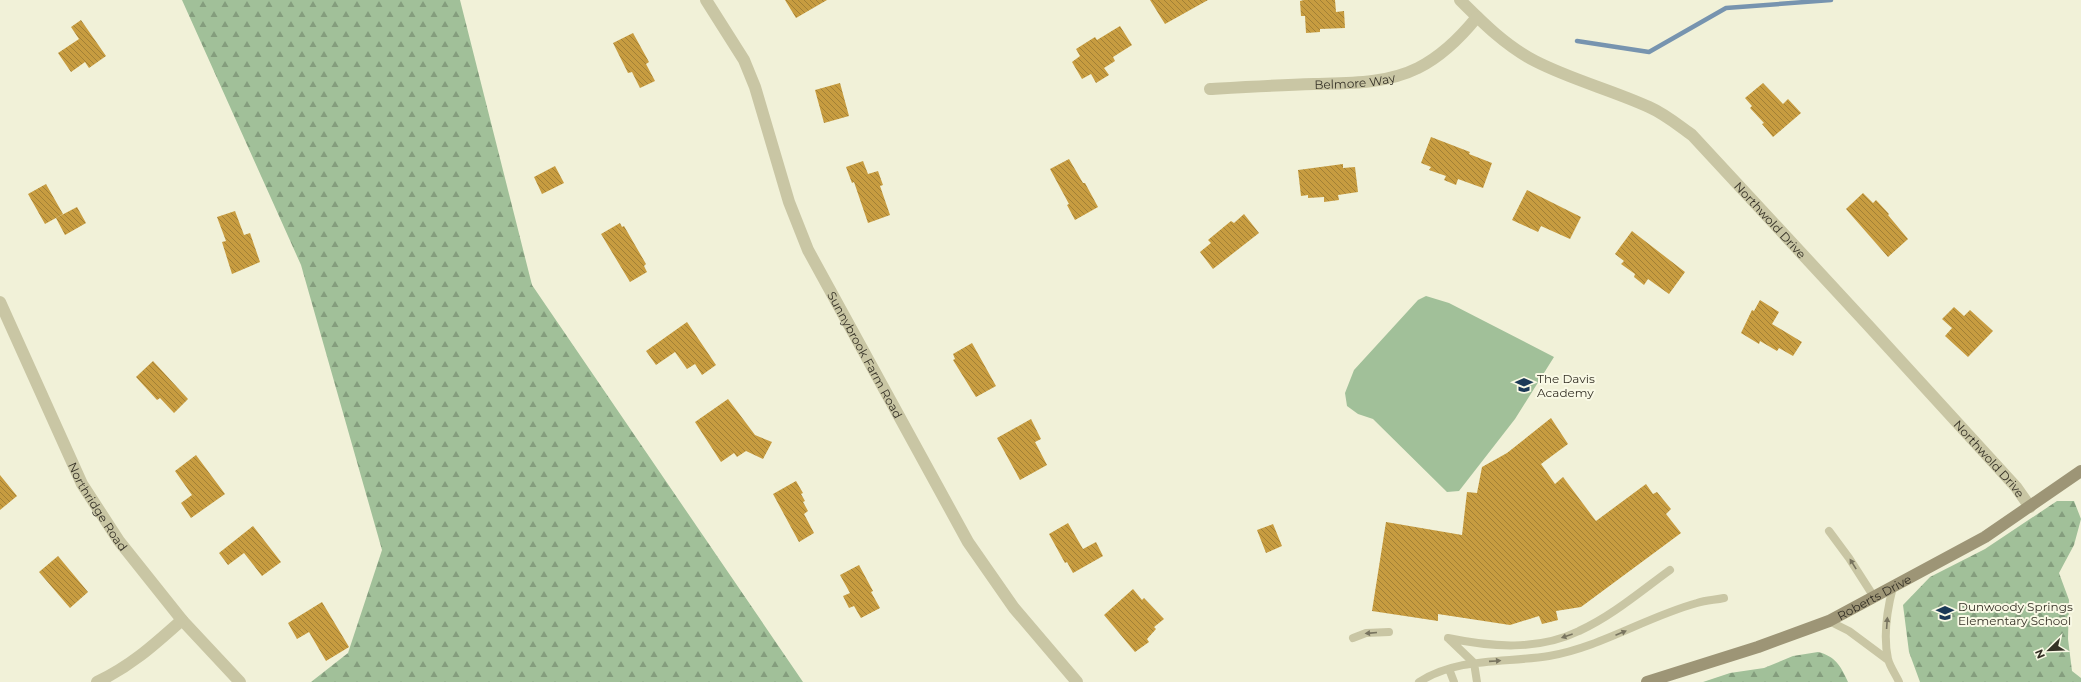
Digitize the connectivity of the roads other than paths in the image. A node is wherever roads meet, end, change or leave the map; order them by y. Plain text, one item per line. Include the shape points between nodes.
1 (706, 0) edge
2 (1460, 0) edge
3 (1477, 17) junction
4 (1210, 88) dead end
5 (0, 302) edge
6 (2081, 471) edge
7 (2030, 507) junction
8 (1828, 532) dead end
9 (1670, 570) dead end
10 (1893, 588) junction
11 (1874, 597) junction
12 (1724, 598) dead end
13 (182, 620) junction
14 (1829, 621) junction
15 (1389, 632) dead end
16 (1354, 638) dead end
17 (1888, 660) junction
18 (1474, 663) junction
19 (1449, 669) junction
20 (97, 682) edge
21 (240, 682) edge
22 (1077, 682) edge
23 (1419, 682) edge
24 (1454, 682) edge
25 (1477, 682) edge
26 (1647, 682) edge
27 (1899, 682) edge

1 - 22 street, Sunnybrook Farm Road via 744,60 755,87 789,202 808,250 968,542 1014,608
2 - 3 street, Northwold Drive
3 - 4 street, Belmore Way via 1459,39 1439,55 1417,68 1393,77 1363,82
3 - 7 street, Northwold Drive via 1508,45 1534,61 1649,107 1692,135 2016,487
5 - 13 street, Northridge Road via 82,484 119,541
6 - 7 street, Roberts Drive
7 - 10 street, Roberts Drive via 1985,537
11 -> 8 lane via 1849,558
9 -> 18 lane via 1594,623 1558,639 1518,646 1500,646 1448,638
10 - 11 street, Roberts Drive
17 -> 10 lane via 1886,628
11 - 14 street, Roberts Drive
18 -> 12 lane via 1549,656 1602,641 1698,602
13 - 20 street via 142,656
13 - 21 street, Northridge Road
14 - 17 lane via 1849,631
14 - 26 street, Roberts Drive via 1758,647
15 -> 16 lane via 1366,633
17 - 27 lane
18 - 19 lane
18 - 25 lane
19 - 23 lane via 1430,675
19 - 24 lane

